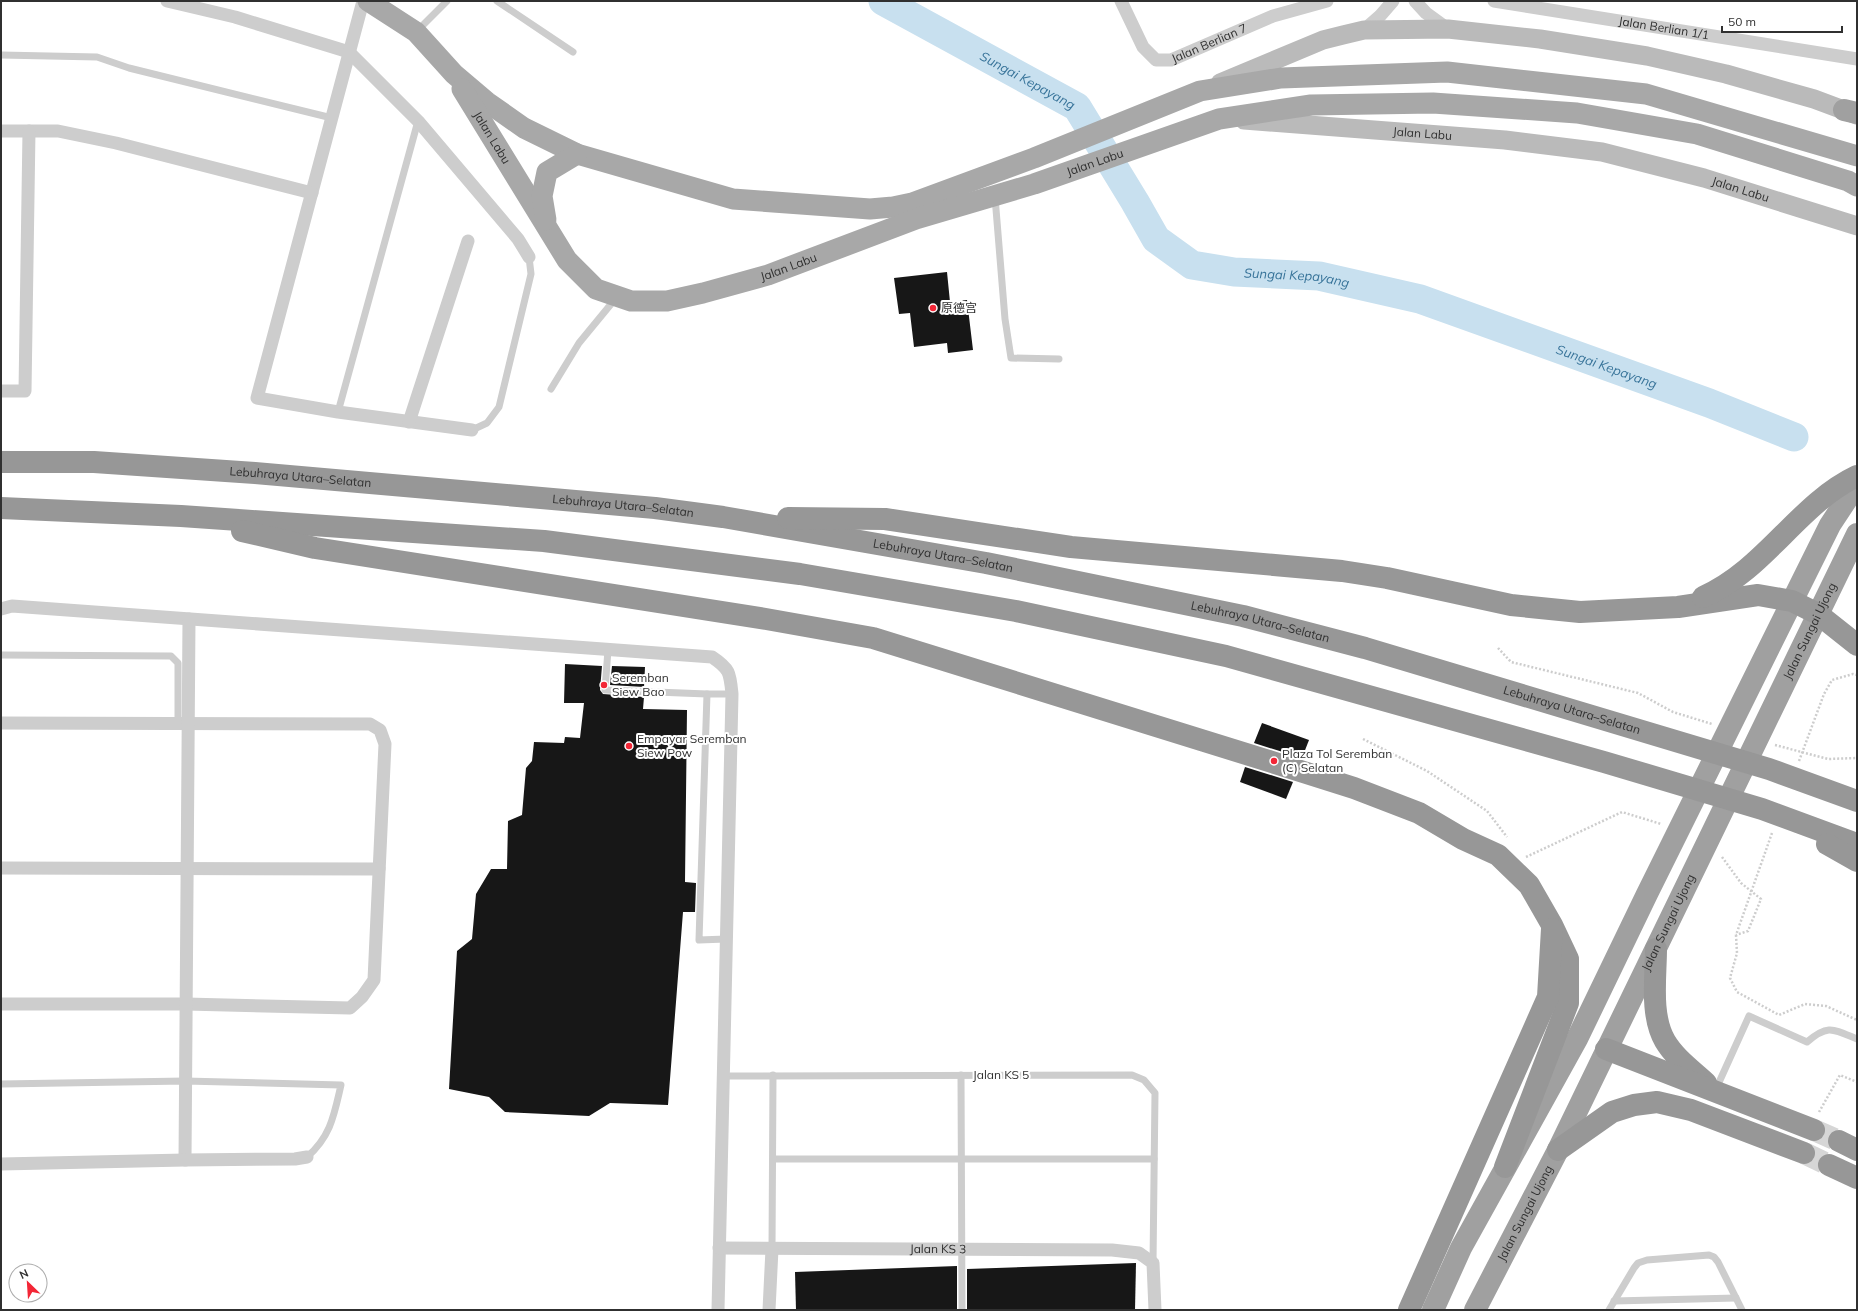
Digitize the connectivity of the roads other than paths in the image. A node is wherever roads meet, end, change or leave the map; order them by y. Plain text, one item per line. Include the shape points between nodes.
1 (167, 1) edge
2 (363, 1) edge
3 (368, 1) edge
4 (447, 1) edge
5 (497, 1) edge
6 (1122, 1) edge
7 (1327, 1) edge
8 (1393, 1) edge
9 (1415, 1) edge
10 (1494, 1) edge
11 (1448, 29) junction
12 (1364, 30) junction
13 (416, 32) junction
14 (349, 52) junction
15 (573, 52) dead end
16 (1, 55) edge
17 (1857, 59) edge
18 (454, 74) junction
19 (1200, 91) junction
20 (1853, 113) edge
21 (332, 118) junction
22 (1220, 119) junction
23 (418, 121) junction
24 (1, 131) edge
25 (29, 131) junction
26 (577, 154) junction
27 (1857, 156) edge
28 (1857, 186) edge
29 (312, 193) junction
30 (995, 195) junction
31 (1857, 226) edge
32 (547, 227) junction
33 (468, 240) dead end
34 (529, 257) joint
35 (618, 297) junction
36 (1059, 359) dead end
37 (551, 389) dead end
38 (1, 391) edge
39 (338, 412) junction
40 (409, 422) junction
41 (472, 430) joint
42 (1, 462) edge
43 (1854, 483) edge
44 (1, 508) edge
45 (181, 516) junction
46 (723, 517) junction
47 (1857, 534) edge
48 (1792, 601) junction
49 (1678, 607) junction
50 (1, 609) edge
51 (1818, 614) junction
52 (189, 619) junction
53 (1857, 645) edge
54 (608, 650) junction
55 (1, 655) edge
56 (707, 694) junction
57 (732, 694) junction
58 (1, 723) edge
59 (183, 723) junction
60 (1857, 801) edge
61 (1762, 808) junction
62 (1857, 844) edge
63 (1857, 861) edge
64 (1, 868) edge
65 (187, 868) junction
66 (379, 869) junction
67 (1552, 924) junction
68 (726, 939) junction
69 (1656, 949) junction
70 (1, 1004) edge
71 (186, 1004) junction
72 (1857, 1039) edge
73 (1606, 1049) junction
74 (773, 1075) junction
75 (961, 1075) junction
76 (723, 1076) junction
77 (186, 1081) junction
78 (1, 1084) edge
79 (1715, 1091) junction
80 (1815, 1123) tunnel mouth
81 (1558, 1150) junction
82 (1804, 1154) tunnel mouth
83 (307, 1157) joint
84 (773, 1159) junction
85 (962, 1159) junction
86 (1154, 1159) junction
87 (185, 1160) junction
88 (1, 1164) edge
89 (1829, 1165) tunnel mouth
90 (1505, 1167) junction
91 (1857, 1178) edge
92 (719, 1248) junction
93 (1461, 1248) junction
94 (772, 1249) junction
95 (962, 1250) junction
96 (1154, 1263) junction
97 (1736, 1298) junction
98 (1614, 1301) junction
99 (718, 1310) edge
100 (769, 1310) edge
101 (962, 1310) edge
102 (1155, 1310) edge
103 (1409, 1310) edge
104 (1424, 1310) edge
105 (1433, 1310) edge
106 (1475, 1310) edge
107 (1609, 1310) edge
108 (1742, 1310) edge

1 - 14 street via 235,17
2 - 14 street
3 - 13 main road, Jalan Labu
4 - 13 lane
5 - 15 lane
6 - 7 street, Jalan Berlian 7 via 1143,47 1156,60 1171,60 1273,16
8 - 12 street
9 - 11 street via 1426,13
10 - 17 street, Jalan Berlian 1/1
11 - 12 main road, Jalan Labu
11 - 20 main road, Jalan Labu via 1540,39 1647,56 1726,74
12 - 19 main road, Jalan Labu via 1323,40
13 - 18 main road, Jalan Labu
14 - 21 street
14 - 23 street
16 - 21 lane via 97,57 129,68
18 - 26 main road, Jalan Labu via 486,102 524,128
18 - 32 main road, Jalan Labu
19 - 26 main road, Jalan Labu via 1034,158 912,203 893,207 870,209 733,200
19 - 27 main road via 1281,78 1447,72 1646,94
21 - 29 street
22 - 28 main road via 1311,105 1433,103 1577,112 1697,134
22 - 30 main road, Jalan Labu via 1034,184
22 - 31 main road, Jalan Labu via 1489,139 1602,152 1704,178
23 - 34 street via 518,239
23 - 39 lane
24 - 25 street
25 - 29 street via 58,131 109,142
25 - 38 street via 25,391
26 - 32 main road via 547,172 542,196
29 - 39 street via 256,398
30 - 35 main road, Jalan Labu via 916,219 768,275 703,293 667,301 631,301
30 - 36 lane via 1005,320 1012,358
32 - 35 main road, Jalan Labu via 567,260 596,289
33 - 40 street
34 - 41 lane via 531,274 499,407 487,422
35 - 37 lane via 579,343
39 - 40 street
40 - 41 street
42 - 46 highway, Lebuhraya Utara–Selatan via 94,462 248,473 655,508
43 - 48 highway
43 - 49 highway via 1812,509 1734,581
44 - 45 highway
45 - 61 highway via 544,541 800,574 1016,611 1226,656
45 - 67 highway via 315,548 758,617 873,638 1354,788 1419,813 1462,839 1498,855 1529,885
46 - 49 highway via 885,519 1071,548 1349,572 1511,605 1580,612
46 - 60 highway, Lebuhraya Utara–Selatan via 986,563 1243,616 1476,680 1769,769
47 - 51 highway, Jalan Sungai Ujong
48 - 49 highway via 1758,596
48 - 51 highway
48 - 90 highway via 1577,1039
50 - 52 street via 12,606
51 - 53 highway
51 - 69 highway, Jalan Sungai Ujong
52 - 54 street
52 - 59 street
54 - 56 lane via 605,690
54 - 57 street via 712,657 726,666 731,679
55 - 59 lane via 171,656 178,663
56 - 57 lane
56 - 68 lane via 699,940
57 - 68 street
58 - 59 street
59 - 65 street
59 - 66 street via 370,724 380,730 385,744
61 - 62 highway
61 - 63 highway
64 - 65 street
65 - 66 street
65 - 71 street
66 - 71 street via 374,980 350,1008
67 - 90 highway via 1568,959 1568,1003
67 - 103 highway via 1548,996
68 - 76 street
69 - 73 highway, Jalan Sungai Ujong
69 - 79 highway via 1655,993 1658,1022 1665,1041 1678,1058
70 - 71 street
71 - 77 street
72 - 79 lane via 1834,1030 1819,1032 1807,1042 1749,1016
73 - 79 highway
73 - 81 highway, Jalan Sungai Ujong
74 - 75 lane, Jalan KS 5
74 - 76 lane, Jalan KS 5
74 - 84 lane
75 - 85 lane
75 - 86 lane, Jalan KS 5 via 1132,1075 1144,1080 1155,1092
76 - 92 street
77 - 78 lane
77 - 83 lane via 341,1085 332,1126 319,1147
77 - 87 street
79 - 80 highway
81 - 82 highway via 1612,1112 1634,1105 1657,1102 1691,1110
81 - 106 highway, Jalan Sungai Ujong
83 - 87 street
84 - 85 lane
84 - 94 lane
85 - 86 lane
85 - 95 lane
86 - 96 lane, Jalan KS 5
87 - 88 street
89 - 91 highway
90 - 93 highway
92 - 94 street, Jalan KS 3
92 - 99 street
93 - 104 main road
93 - 105 highway
94 - 95 street, Jalan KS 3
94 - 100 street
95 - 96 street, Jalan KS 3 via 1112,1250 1140,1253
95 - 101 lane
96 - 102 street
97 - 98 lane
97 - 98 lane via 1718,1262 1709,1255 1638,1263
97 - 108 lane
98 - 107 lane

